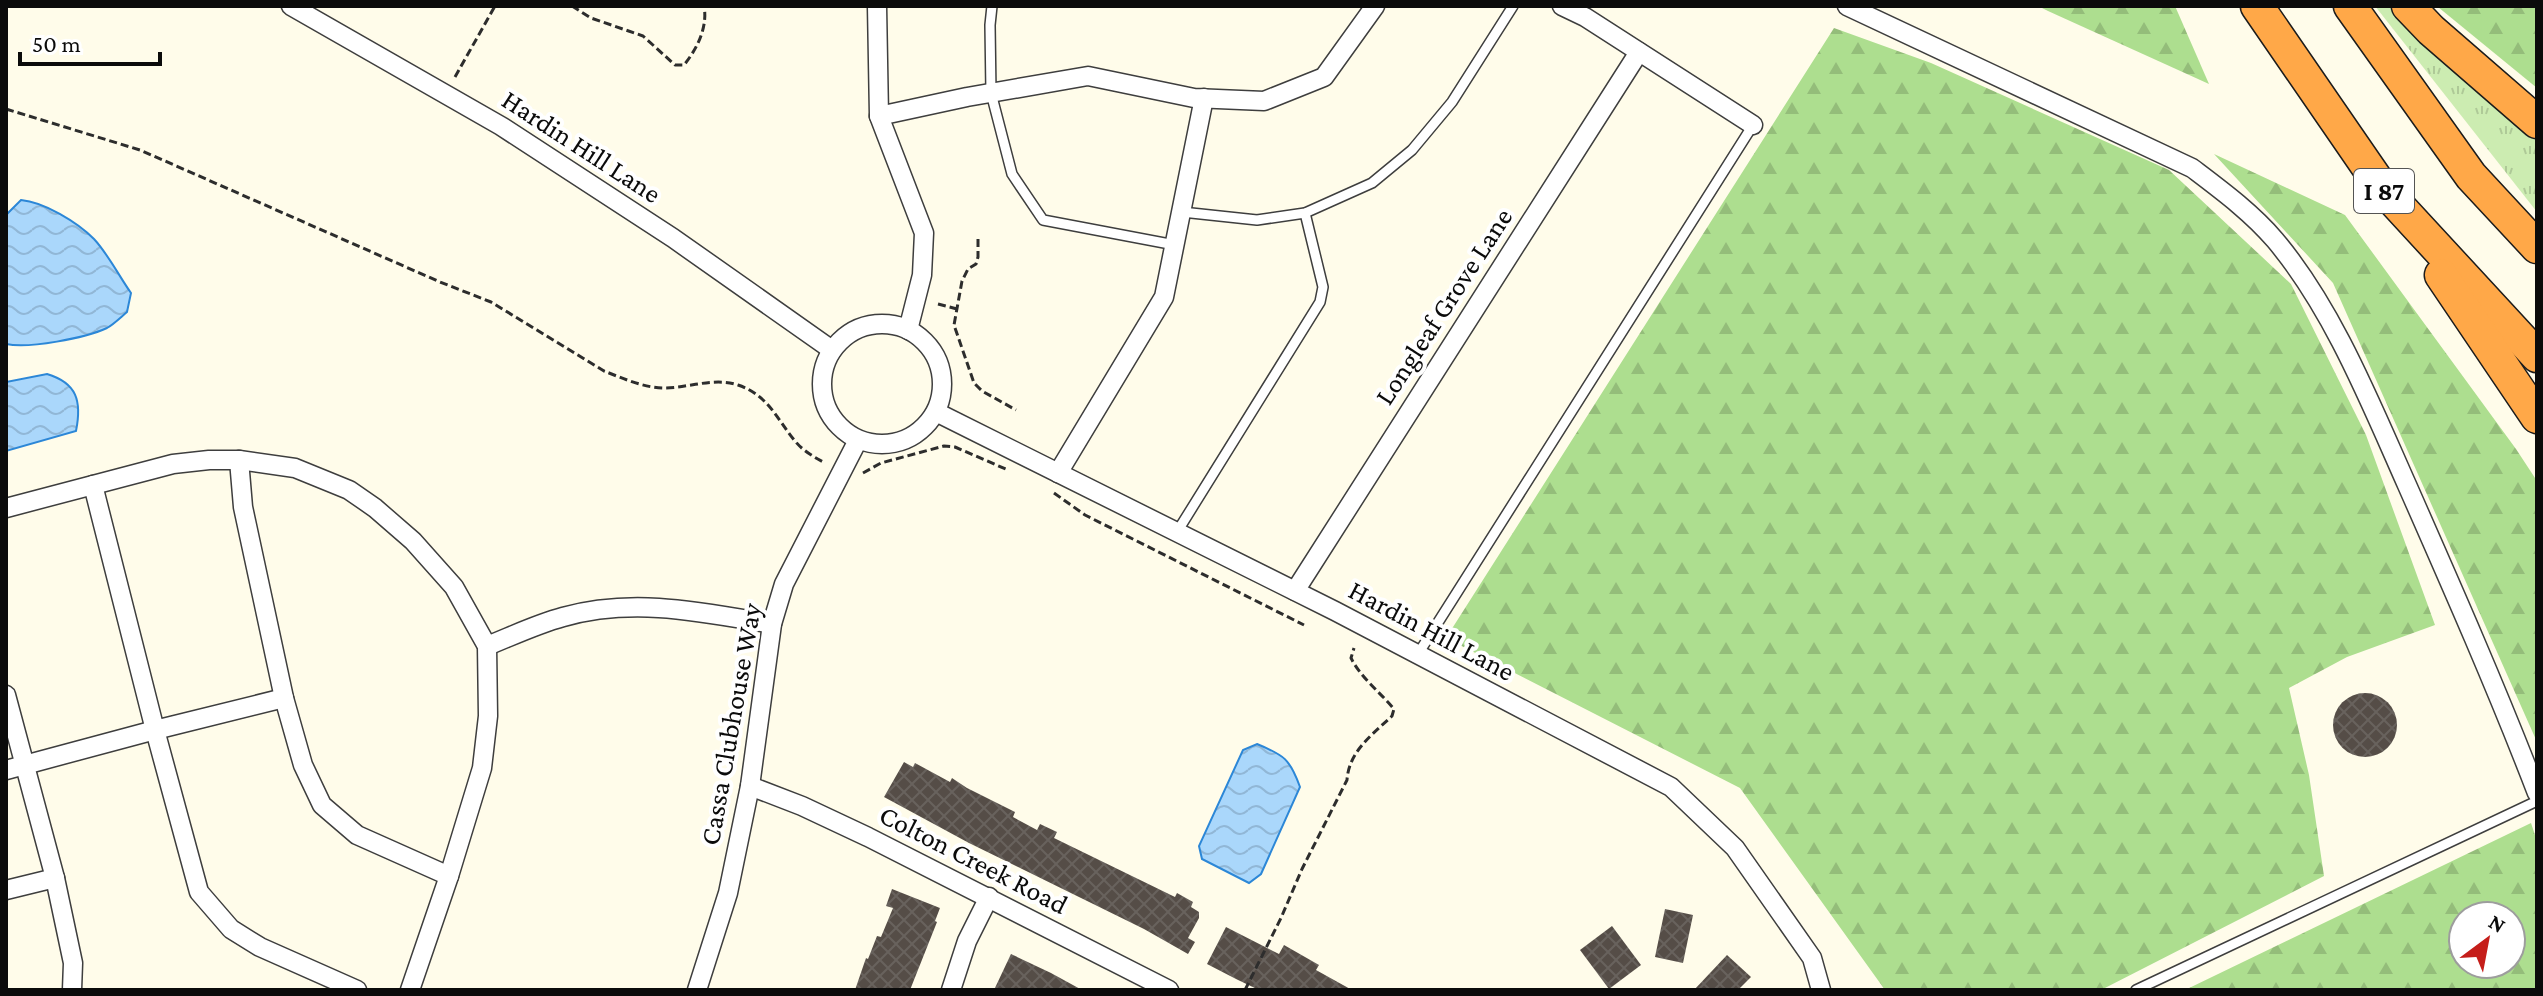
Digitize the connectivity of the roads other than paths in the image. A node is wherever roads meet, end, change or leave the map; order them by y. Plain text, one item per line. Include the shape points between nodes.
1 (291, 6) edge
2 (877, 6) edge
3 (992, 6) edge
4 (1375, 6) edge
5 (1513, 6) edge
6 (1562, 6) edge
7 (1847, 6) edge
8 (2257, 6) edge
9 (2350, 6) edge
10 (2408, 6) edge
11 (1639, 52) junction
12 (991, 93) junction
13 (1204, 98) junction
14 (879, 116) junction
15 (2537, 122) edge
16 (1753, 125) joint
17 (2383, 189) junction
18 (1182, 212) junction
19 (1305, 213) junction
20 (1176, 245) junction
21 (2537, 247) edge
22 (908, 330) junction
23 (832, 350) junction
24 (2537, 356) edge
25 (936, 412) junction
26 (2537, 417) edge
27 (858, 440) junction
28 (239, 460) junction
29 (1058, 473) junction
30 (93, 485) junction
31 (6, 508) edge
32 (1177, 532) junction
33 (1295, 591) junction
34 (772, 624) junction
35 (487, 646) junction
36 (1418, 654) junction
37 (6, 695) edge
38 (284, 698) junction
39 (155, 730) junction
40 (15, 768) edge
41 (750, 786) junction
42 (2537, 793) edge
43 (2537, 801) edge
44 (449, 876) junction
45 (55, 878) junction
46 (6, 890) edge
47 (989, 897) junction
48 (72, 990) edge
49 (357, 990) edge
50 (410, 990) edge
51 (697, 990) edge
52 (951, 990) edge
53 (1169, 990) edge
54 (1821, 990) edge
55 (2136, 990) edge

1 - 23 street, Hardin Hill Lane via 501,126
2 - 14 street
3 - 12 lane
4 - 13 street via 1324,77 1264,101
5 - 19 lane via 1452,102 1412,150 1372,183
6 - 11 street
7 - 42 street via 2192,168 2275,240 2324,310 2364,387 2490,671
8 - 17 highway, I 87
9 - 21 highway via 2471,176
10 - 15 highway
11 - 16 street
11 - 33 street, Longleaf Grove Lane
12 - 13 street via 1088,76
12 - 14 street
12 - 20 lane via 1012,174 1043,220
13 - 18 street
14 - 22 street via 924,233 922,275
16 - 36 lane
17 - 24 highway, I 87
17 - 26 highway
18 - 19 lane via 1257,220
18 - 20 street
19 - 32 lane via 1323,287 1320,302
20 - 29 street via 1164,297
22 - 23 street via 892,324 858,328
22 - 25 street via 924,340 942,374
23 - 27 street via 821,383 824,401 843,430
25 - 27 street via 911,437 894,443
25 - 29 street, Hardin Hill Lane
27 - 34 street, Cassa Clubhouse Way via 784,584
28 - 30 street via 173,464
28 - 35 street via 295,468 349,490 375,508 454,587
28 - 38 street via 243,507
29 - 32 street, Hardin Hill Lane
30 - 31 street
30 - 39 street
32 - 33 street, Hardin Hill Lane
33 - 36 street, Hardin Hill Lane
34 - 35 street via 683,608 622,606 562,617
34 - 41 street, Cassa Clubhouse Way
35 - 44 street via 482,768
36 - 54 street, Hardin Hill Lane via 1671,787 1735,848 1812,958
37 - 40 street
38 - 39 street
38 - 44 street via 303,765 322,805 357,835
39 - 40 street
39 - 49 street via 199,892 213,911 260,947
40 - 45 street
41 - 47 street, Colton Creek Road
41 - 51 street, Cassa Clubhouse Way via 728,893
43 - 55 lane
44 - 50 street
45 - 46 street
45 - 48 street via 73,963
47 - 52 street
47 - 53 street, Colton Creek Road

